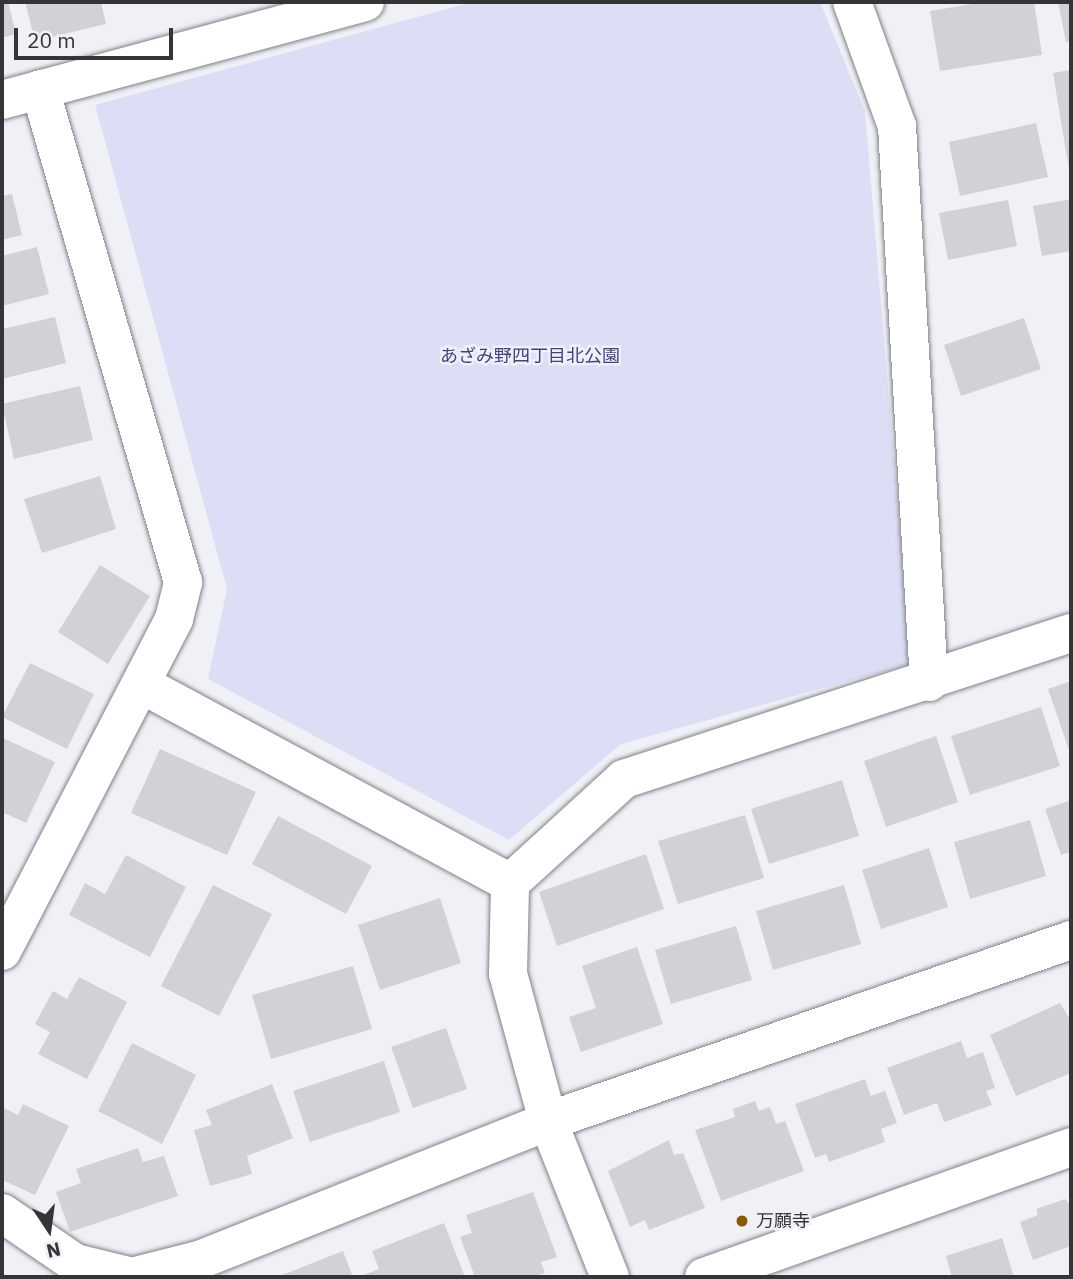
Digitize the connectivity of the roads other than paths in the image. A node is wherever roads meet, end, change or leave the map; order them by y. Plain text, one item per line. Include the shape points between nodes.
1 (365, 2) edge
2 (852, 2) edge
3 (40, 89) junction
4 (2, 100) edge
5 (1071, 633) edge
6 (929, 682) junction
7 (141, 684) junction
8 (510, 883) junction
9 (1071, 940) edge
10 (2, 951) edge
11 (548, 1121) junction
12 (1071, 1147) edge
13 (2, 1213) edge
14 (610, 1277) edge
15 (704, 1277) edge

1 - 3 street
2 - 6 street via 897,126
3 - 4 street
3 - 7 street via 183,582 174,619
5 - 6 street
6 - 8 street via 624,779
7 - 8 street
7 - 10 street
8 - 11 street via 508,974
9 - 11 street
11 - 13 street via 202,1259 131,1277 75,1263
11 - 14 street
12 - 15 street

